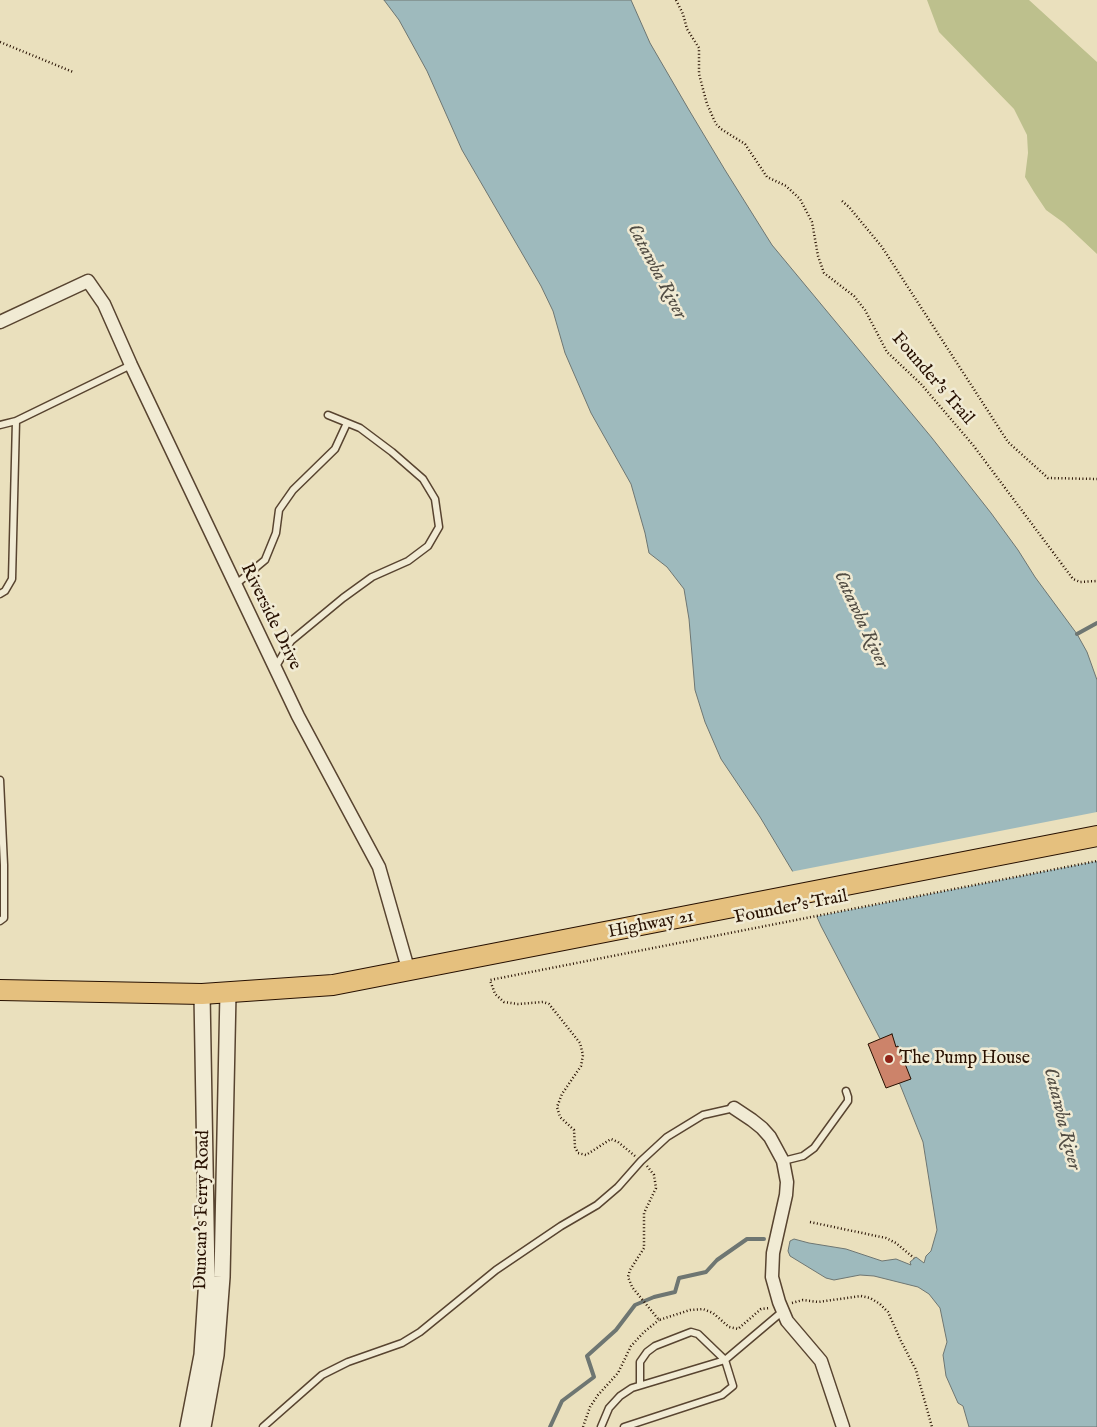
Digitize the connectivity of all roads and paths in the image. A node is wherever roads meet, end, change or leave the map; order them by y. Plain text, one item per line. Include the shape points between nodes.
1 (676, 0) edge
2 (0, 42) edge
3 (73, 72) dead end
4 (842, 201) dead end
5 (0, 322) edge
6 (131, 365) junction
7 (328, 415) dead end
8 (16, 421) junction
9 (347, 423) junction
10 (0, 425) edge
11 (1097, 479) edge
12 (1097, 581) edge
13 (235, 585) junction
14 (0, 594) edge
15 (275, 668) junction
16 (0, 780) edge
17 (1097, 836) edge
18 (1097, 860) edge
19 (0, 921) edge
20 (409, 972) junction
21 (0, 990) edge
22 (228, 993) junction
23 (202, 994) junction
24 (846, 1091) dead end
25 (734, 1108) joint
26 (641, 1161) junction
27 (783, 1161) junction
28 (810, 1222) dead end
29 (914, 1258) dead end
30 (783, 1308) junction
31 (659, 1320) junction
32 (725, 1360) junction
33 (640, 1385) junction
34 (188, 1427) edge
35 (203, 1427) edge
36 (262, 1427) edge
37 (583, 1427) edge
38 (601, 1427) edge
39 (624, 1427) edge
40 (843, 1427) edge
41 (932, 1427) edge

1 - 12 path, Founder's Trail via 699,48 699,74 715,122 745,144 767,177 786,186 800,199 812,222 824,273 854,296 887,352 921,384 973,445 1071,576 1080,582
2 - 3 path
4 - 11 path via 882,247 1008,442 1048,478
5 - 6 street, Riverside Drive via 88,281 104,304
6 - 8 lane
6 - 13 street, Riverside Drive
7 - 9 lane
8 - 10 lane
8 - 14 lane via 12,579
9 - 13 lane via 335,449 293,490 279,510 276,533 265,560
9 - 15 lane via 366,432 423,479 435,499 439,527 428,546 408,562 372,577 291,641
13 - 15 street, Riverside Drive
15 - 20 street, Riverside Drive via 379,866
16 - 19 lane via 4,865 4,918
17 - 20 main road, Highway 21
18 - 26 path, Founder's Trail via 490,980 504,1002 549,1004 580,1043 582,1066 557,1107 560,1117 574,1130 578,1153 588,1154 611,1139
20 - 22 main road, Highway 21 via 333,986
21 - 23 main road, Highway 21
22 - 23 main road, Highway 21
22 - 35 street, Duncan's Ferry Road via 222,1277 216,1355
23 - 34 street via 207,1278 202,1355
24 - 27 lane via 848,1101 814,1148 803,1156
25 - 26 lane via 703,1115 667,1137
25 - 27 street via 762,1128
26 - 31 path via 652,1171 656,1184 644,1213 644,1248 628,1273 628,1280
26 - 36 lane via 597,1205 496,1270 420,1332 402,1344 348,1362 322,1375
27 - 30 street via 786,1195 771,1268
28 - 29 path via 886,1238
30 - 31 path via 761,1309 738,1328 727,1325 714,1312 703,1309
30 - 32 lane
30 - 40 street via 787,1321 821,1361
30 - 41 path via 803,1300 818,1302 857,1296 880,1304 888,1312 916,1370
31 - 37 path via 631,1346 618,1373 590,1407
32 - 33 lane
32 - 33 lane via 698,1334 691,1332 654,1346 647,1352 640,1362
32 - 39 lane via 733,1386 722,1396
33 - 38 lane via 620,1396 609,1408

